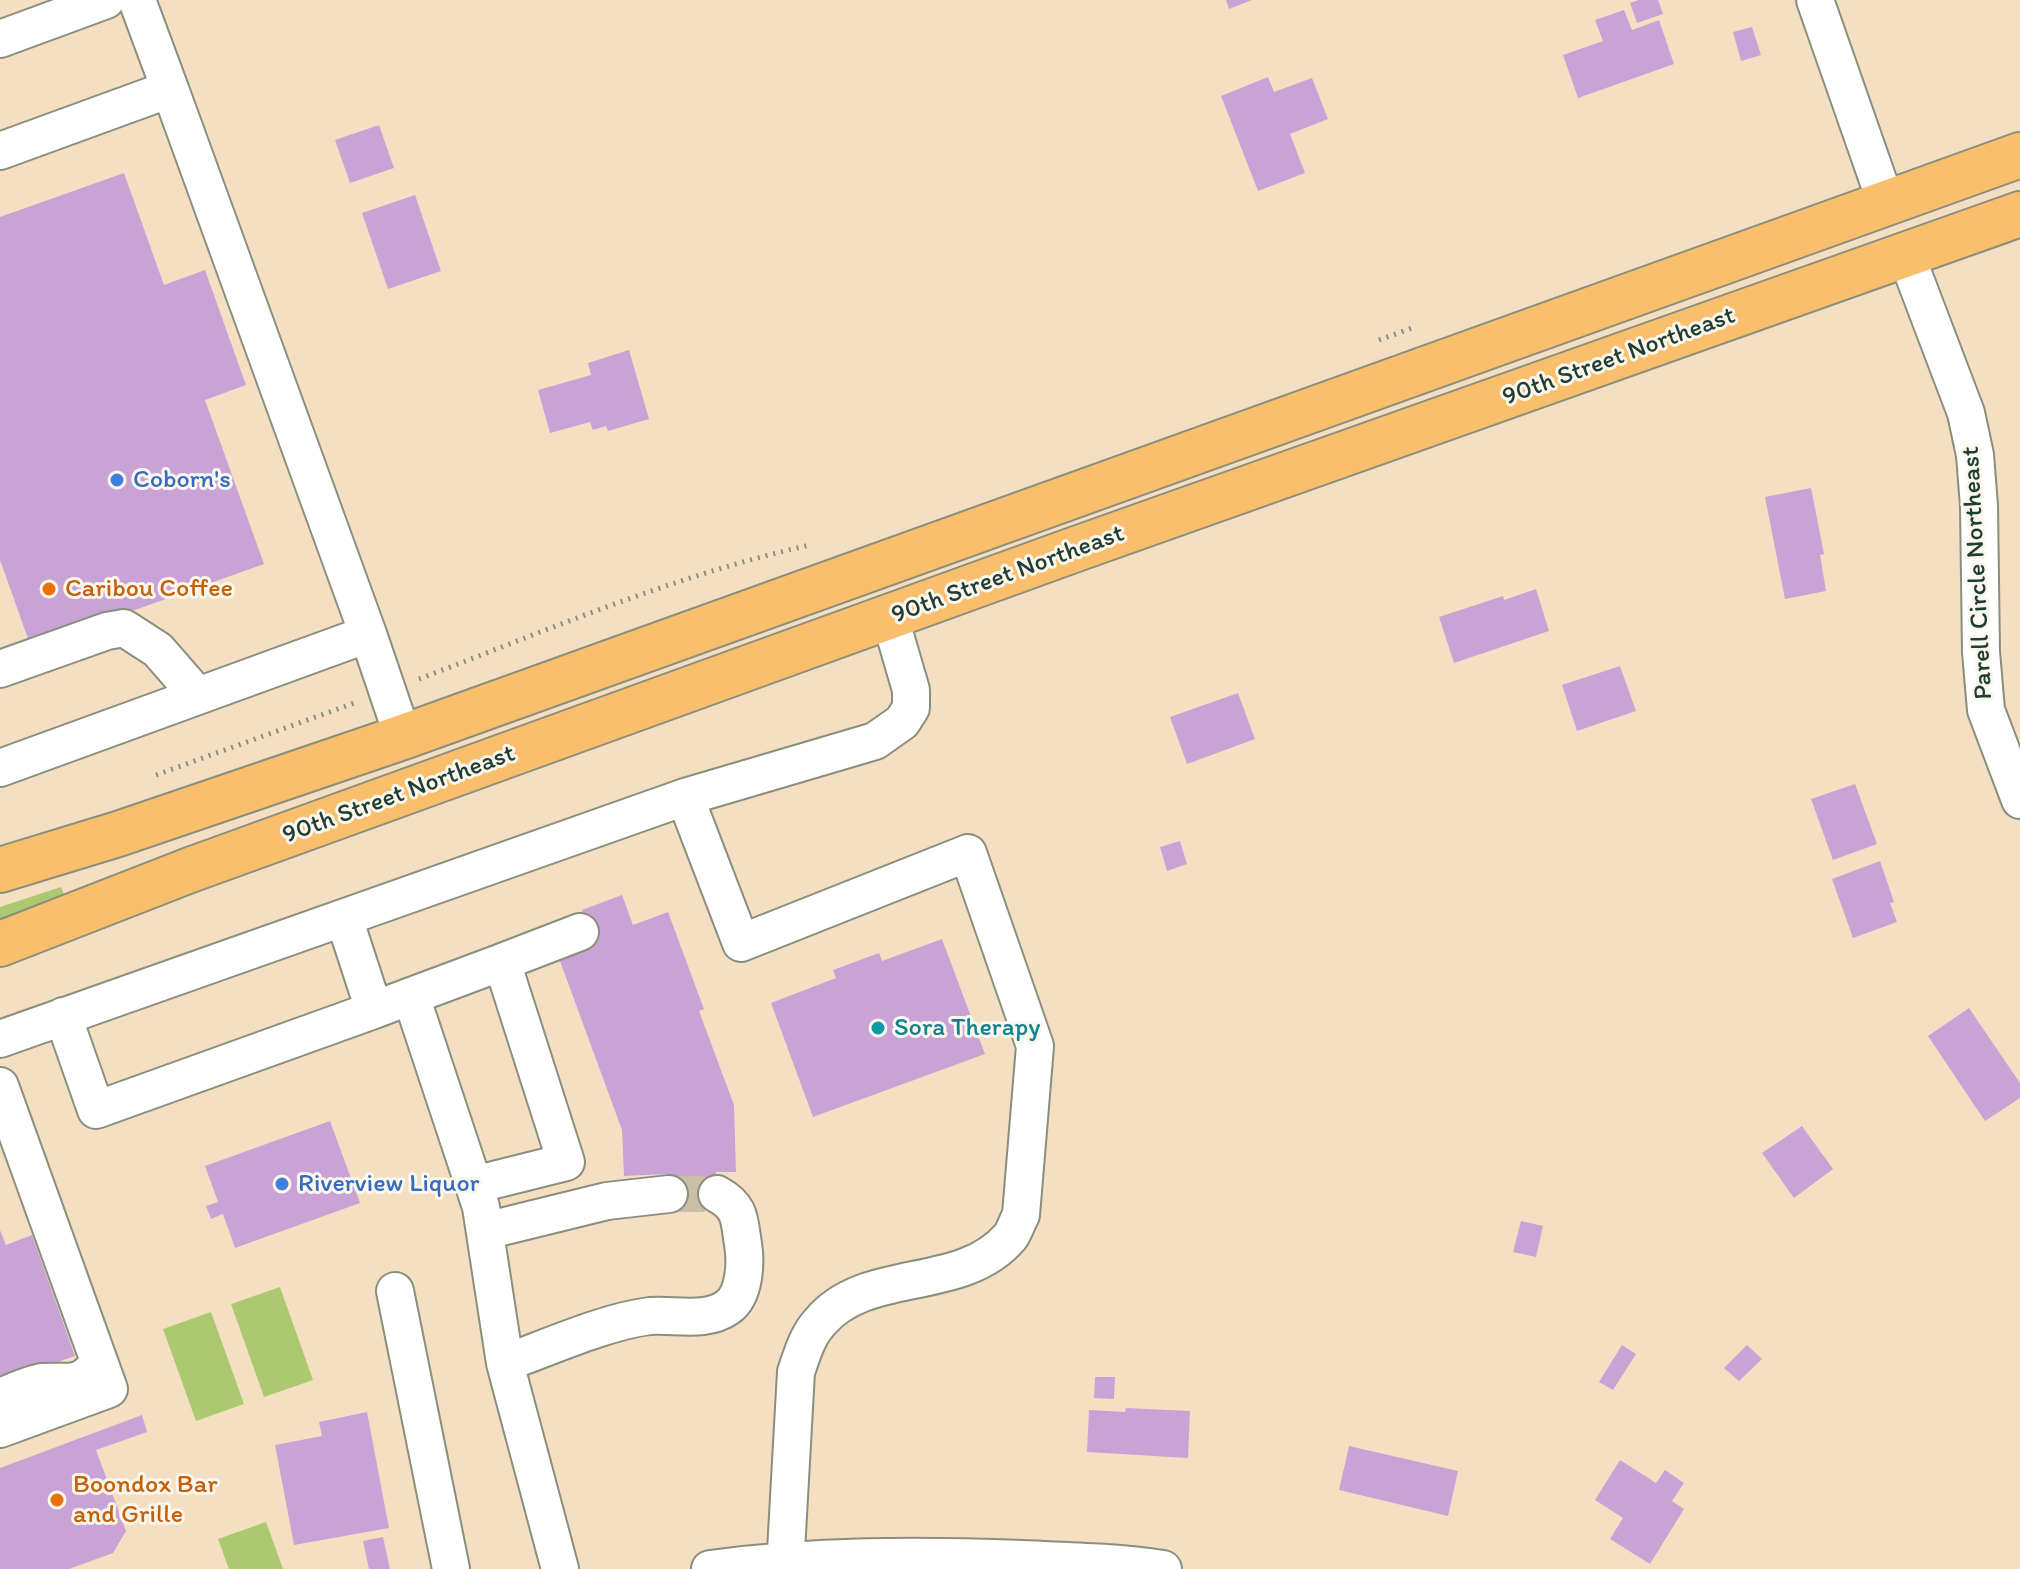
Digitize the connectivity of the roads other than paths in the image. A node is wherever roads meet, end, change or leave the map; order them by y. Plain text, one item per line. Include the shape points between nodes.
1 (106, 0) edge
2 (137, 0) edge
3 (1815, 0) edge
4 (0, 39) edge
5 (170, 89) junction
6 (0, 151) edge
7 (2020, 155) edge
8 (1886, 203) junction
9 (2020, 214) edge
10 (1906, 255) junction
11 (890, 618) junction
12 (368, 634) junction
13 (0, 669) edge
14 (198, 696) junction
15 (403, 737) junction
16 (3, 756) edge
17 (685, 797) junction
18 (2020, 800) edge
19 (0, 870) edge
20 (344, 918) junction
21 (580, 932) dead end
22 (0, 944) edge
23 (502, 962) junction
24 (411, 996) junction
25 (374, 1010) junction
26 (63, 1016) junction
27 (0, 1039) edge
28 (0, 1086) edge
29 (474, 1185) junction
30 (669, 1194) tunnel mouth
31 (717, 1194) dead end
32 (485, 1231) junction
33 (395, 1291) dead end
34 (99, 1361) junction
35 (505, 1363) junction
36 (0, 1397) edge
37 (0, 1429) edge
38 (785, 1565) edge
39 (451, 1569) edge
40 (560, 1569) edge
41 (710, 1569) edge
42 (1163, 1569) edge

1 - 4 street
2 - 5 street
3 - 8 street
5 - 6 street
5 - 12 street
7 - 8 main road, 90th Street Northeast
8 - 15 main road, 90th Street Northeast
9 - 10 main road, 90th Street Northeast
10 - 11 main road, 90th Street Northeast
10 - 18 street, Parell Circle Northeast via 1966,413 1975,455 1986,710
11 - 17 street via 911,690 911,708 902,722 875,741
11 - 22 main road, 90th Street Northeast via 190,870
12 - 14 street
12 - 15 street
13 - 14 street via 124,628 158,650
14 - 16 street
15 - 19 main road, 90th Street Northeast
17 - 20 street
17 - 38 street via 741,943 968,853 1035,1046 1021,1215 1010,1237 961,1269 844,1301 820,1321 806,1342 796,1372
20 - 25 street
20 - 26 street
21 - 23 street
23 - 24 street
23 - 29 street via 566,1162
24 - 25 street
24 - 29 street
25 - 26 street via 96,1110
26 - 27 street
28 - 34 street
29 - 32 street
30 - 32 street via 607,1201
31 - 35 street via 738,1212 745,1257 739,1291 728,1307 712,1314 620,1323
32 - 35 street
33 - 39 street
34 - 36 street via 75,1381 42,1382
34 - 37 street via 109,1389
35 - 40 street
38 - 41 street
38 - 42 street via 850,1557 952,1556

